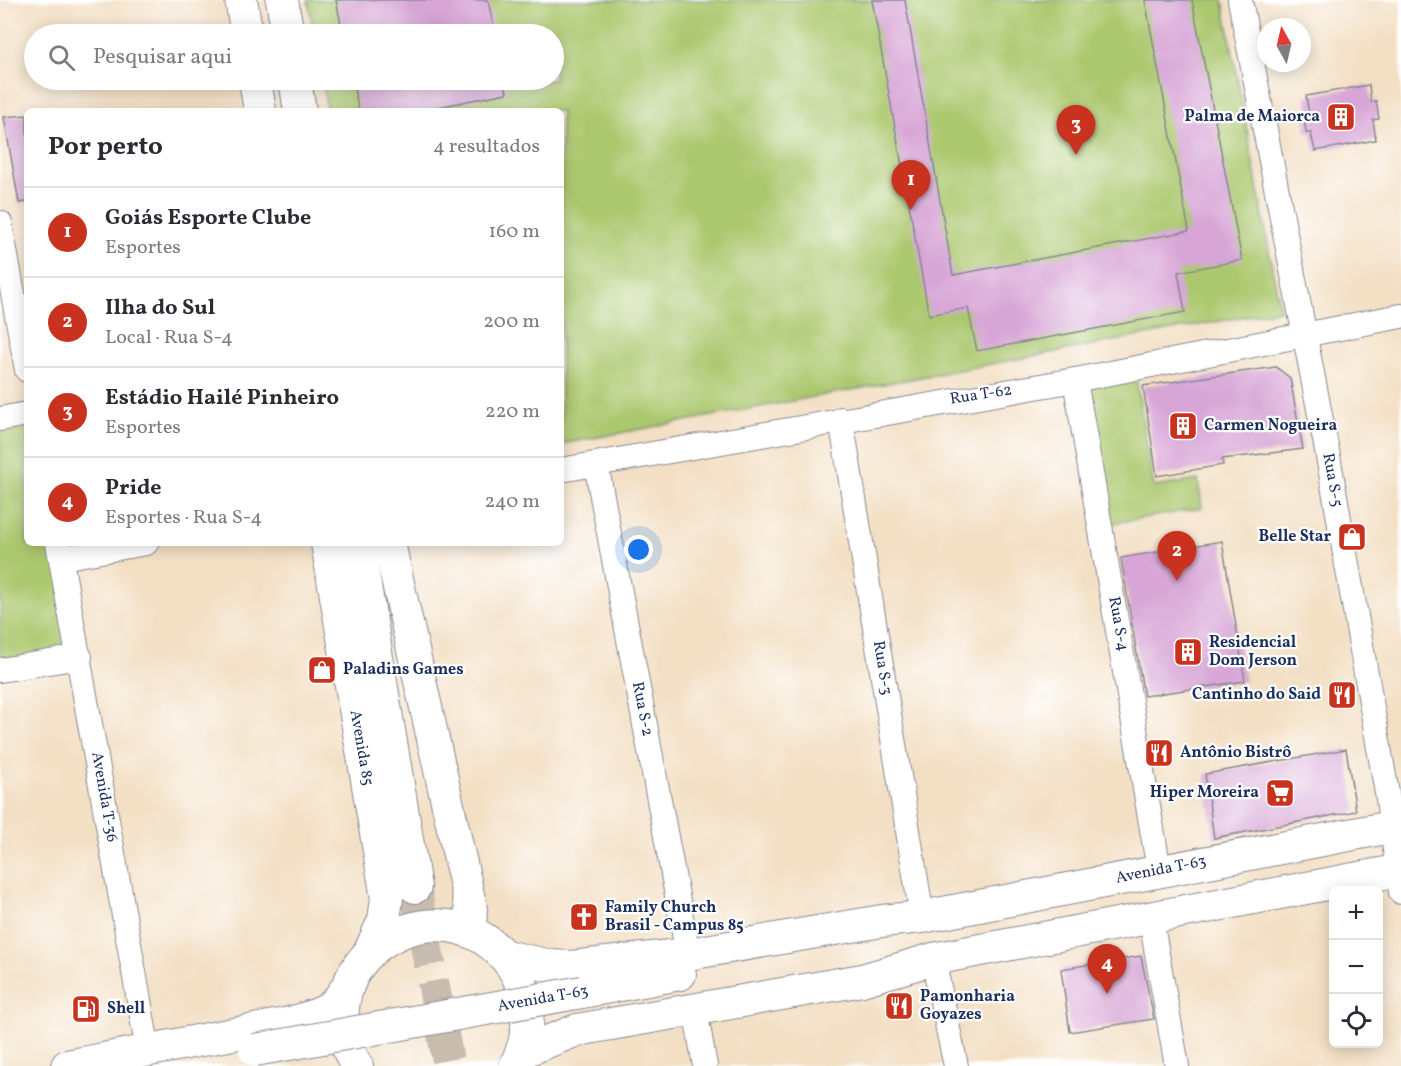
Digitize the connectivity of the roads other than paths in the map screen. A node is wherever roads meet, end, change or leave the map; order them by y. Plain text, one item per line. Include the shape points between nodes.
1 (241, 0) edge
2 (282, 0) edge
3 (1240, 0) edge
4 (245, 24) edge
5 (286, 24) edge
6 (257, 90) edge
7 (297, 90) edge
8 (260, 108) edge
9 (300, 108) edge
10 (0, 223) edge
11 (1401, 316) edge
12 (1304, 333) junction
13 (24, 354) edge
14 (1076, 380) junction
15 (24, 414) edge
16 (0, 418) edge
17 (841, 419) junction
18 (596, 464) junction
19 (564, 469) edge
20 (112, 546) edge
21 (328, 546) edge
22 (337, 546) edge
23 (358, 546) edge
24 (390, 546) edge
25 (60, 551) edge
26 (80, 657) junction
27 (0, 670) edge
28 (1396, 825) edge
29 (1159, 870) junction
30 (1400, 878) edge
31 (922, 917) junction
32 (1151, 920) junction
33 (470, 932) junction
34 (370, 951) junction
35 (688, 954) junction
36 (506, 956) junction
37 (933, 959) junction
38 (348, 985) junction
39 (582, 1000) junction
40 (694, 1009) junction
41 (154, 1058) edge
42 (258, 1058) edge
43 (518, 1059) edge
44 (68, 1066) edge
45 (357, 1066) edge
46 (705, 1066) edge
47 (956, 1066) edge
48 (1177, 1066) edge

1 - 4 main road
2 - 5 main road
3 - 12 street, Rua S-5
6 - 8 main road
7 - 9 main road
10 - 13 street
11 - 12 street, Rua T-62
12 - 14 street, Rua T-62
12 - 28 street, Rua S-5
14 - 17 street, Rua T-62
14 - 29 street, Rua S-4
15 - 16 street
17 - 18 street, Rua T-62
17 - 31 street, Rua S-3
18 - 19 street, Rua T-62
18 - 35 street, Rua S-2
20 - 25 street
21 - 34 main road, Avenida 85 via 387,898 384,920
22 - 23 main road, Avenida 85 via 409,887
24 - 33 main road via 471,908
25 - 26 street, Avenida T-36
26 - 27 street
26 - 41 street, Avenida T-36
28 - 29 main road, Avenida T-63
28 - 30 street, Rua S-5
29 - 31 main road, Avenida T-63
30 - 32 main road, Avenida T-63
31 - 35 main road, Avenida T-63
31 - 39 main road, Avenida T-63 via 872,938
32 - 37 main road, Avenida T-63
32 - 48 street
33 - 34 main road via 444,925 417,927 392,936
33 - 36 main road
34 - 38 main road, Avenida T-63
35 - 36 main road, Avenida T-63 via 571,967
36 - 43 main road via 521,981 528,1009 526,1038
37 - 39 main road, Avenida T-63 via 859,962
37 - 40 main road, Avenida T-63 via 862,980
37 - 47 street
38 - 41 main road, Avenida T-63 via 336,1005 324,1012
38 - 45 main road via 343,1028
39 - 42 main road, Avenida T-63, bridge
40 - 43 main road, Avenida T-63 via 577,1030
40 - 46 street
41 - 42 main road, Avenida T-63
41 - 44 main road, Avenida T-63

